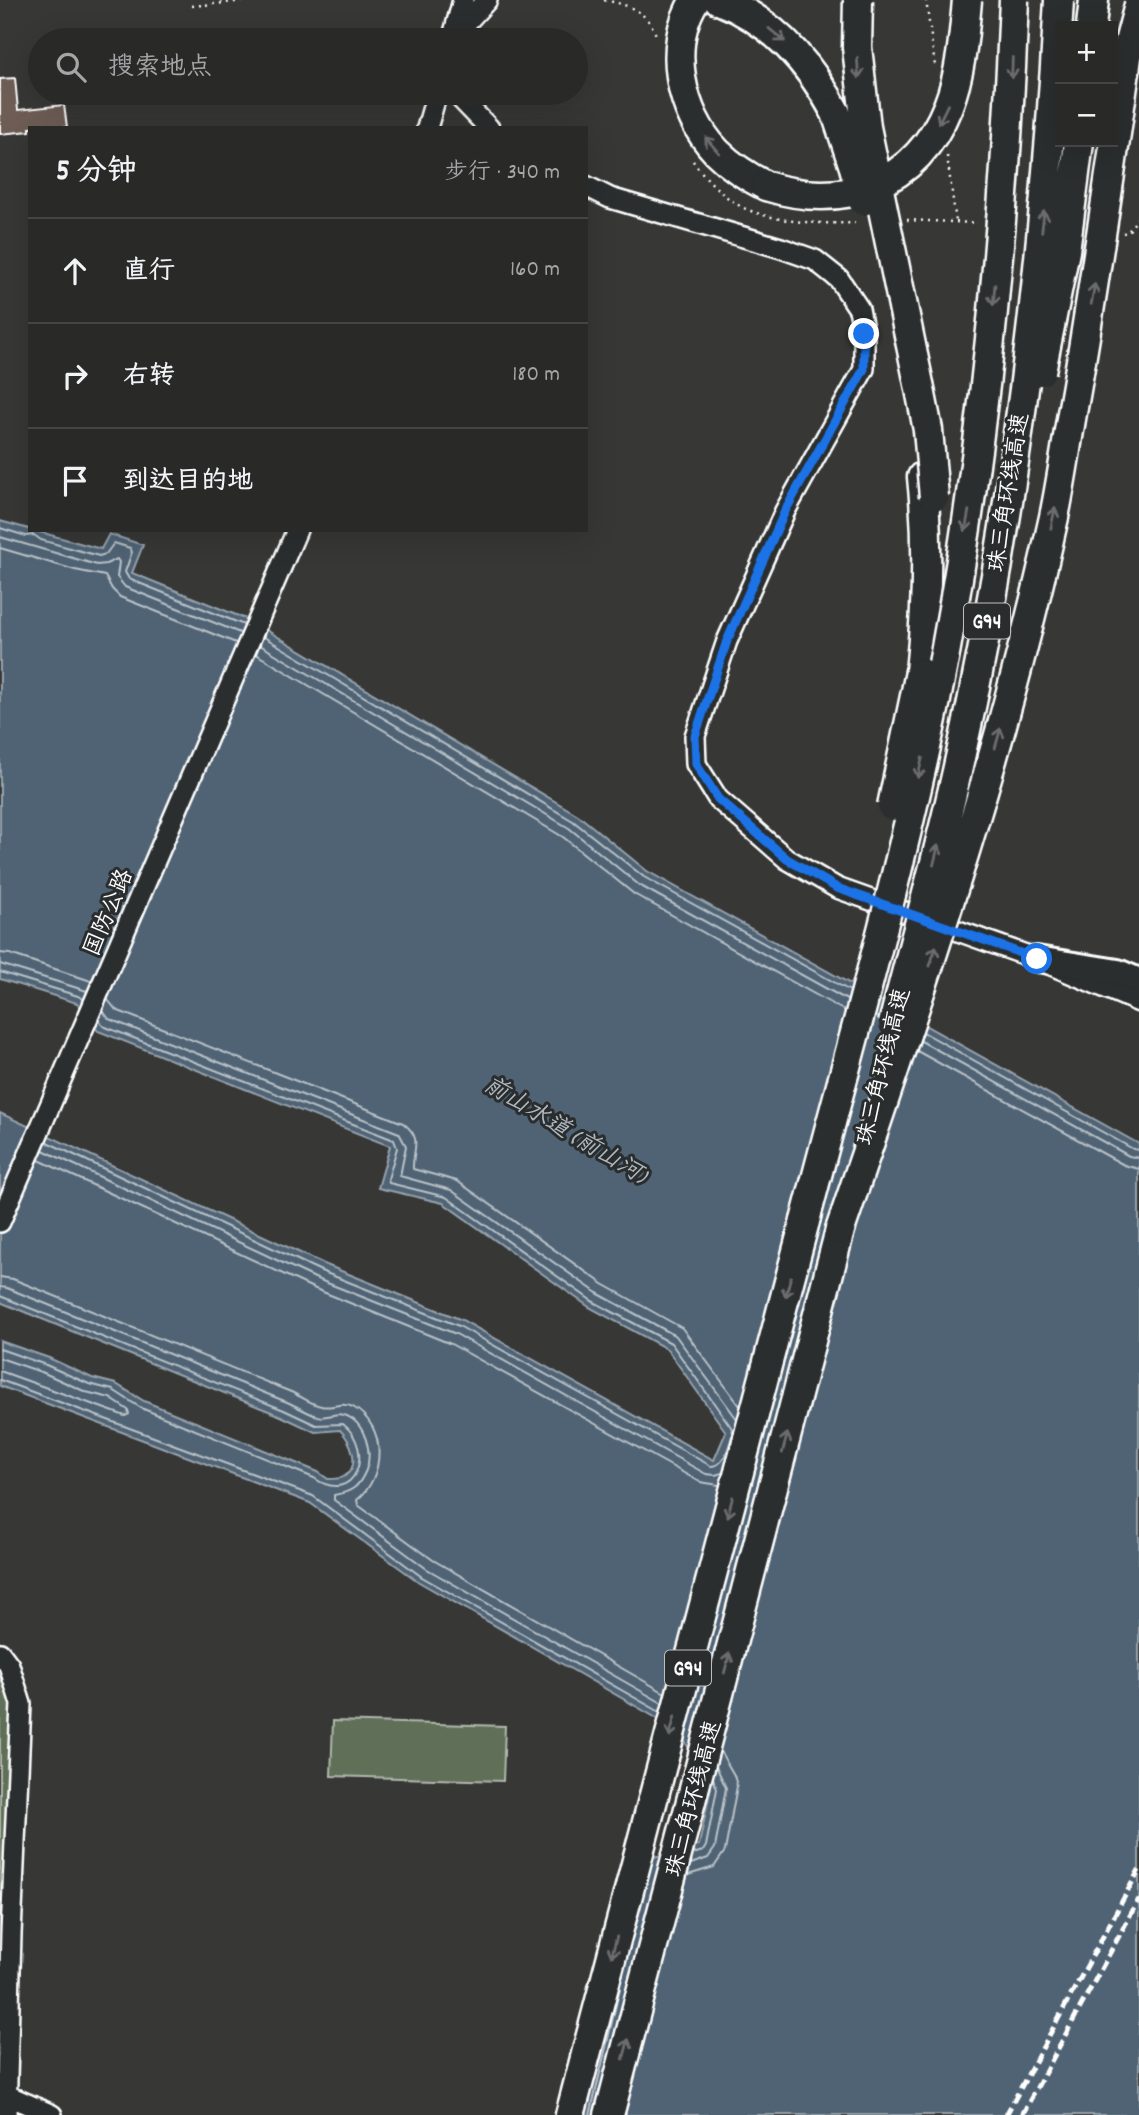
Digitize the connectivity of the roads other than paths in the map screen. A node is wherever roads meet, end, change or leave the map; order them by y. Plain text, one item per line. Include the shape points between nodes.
1 (463, 0) edge
2 (487, 0) edge
3 (695, 0) edge
4 (719, 0) edge
5 (858, 0) edge
6 (967, 0) edge
7 (1014, 0) edge
8 (1059, 0) edge
9 (1094, 0) edge
10 (1139, 5) edge
11 (1092, 21) edge
12 (456, 28) edge
13 (463, 28) edge
14 (433, 105) edge
15 (467, 105) edge
16 (428, 126) edge
17 (487, 126) edge
18 (1078, 147) edge
19 (588, 187) edge
20 (296, 532) edge
21 (994, 582) junction
22 (920, 672) junction
23 (1037, 959) junction
24 (1139, 981) edge
25 (1139, 1002) edge
26 (806, 1221) junction
27 (0, 1222) edge
28 (840, 1230) junction
29 (0, 1653) edge
30 (5, 2101) edge
31 (52, 2115) edge
32 (570, 2115) edge
33 (609, 2115) edge

1 - 12 street
2 - 13 street
6 -> 3 highway, bridge via 952,93 935,131 911,162 886,181 849,193 806,195 766,186 731,165 695,122 681,79 681,34
4 -> 22 highway, bridge via 765,25 810,68 836,113 854,167 922,477 927,574
5 -> 22 highway, bridge via 857,47 866,127 919,384 932,474 935,581
7 -> 26 highway, 珠三角环线高速 / G94, bridge via 1001,219 968,514 936,699 907,826
21 -> 8 highway, 珠三角环线高速 / G94, bridge via 1045,209
9 - 11 highway
28 -> 10 highway, bridge via 970,836 1054,516 1095,281 1129,43
14 - 16 street
15 - 17 street
18 - 21 highway, bridge via 1055,311
19 - 23 street via 610,198 815,260 839,279 859,309 864,334 864,369 785,511 727,641 695,736 696,764 718,799 787,859 837,888
20 - 27 street, 国防公路
28 -> 21 highway, 珠三角环线高速 / G94, bridge via 958,768
22 - 26 highway, bridge
23 - 24 main road via 1118,972
23 - 25 street
26 -> 32 highway, 珠三角环线高速 / G94
33 -> 28 highway, 珠三角环线高速 / G94
29 - 30 street via 9,1665 21,1704
30 - 31 street

